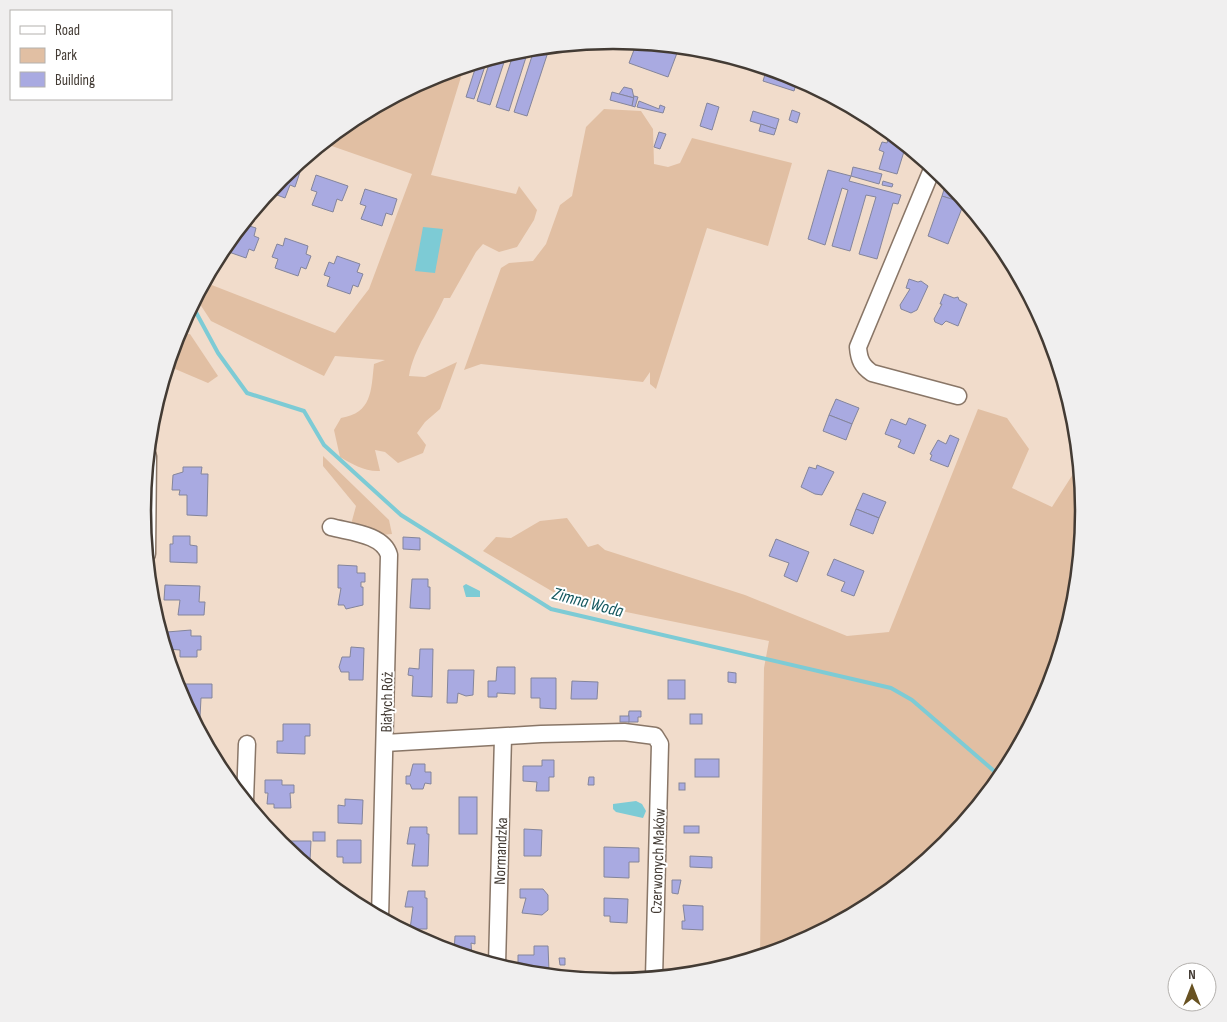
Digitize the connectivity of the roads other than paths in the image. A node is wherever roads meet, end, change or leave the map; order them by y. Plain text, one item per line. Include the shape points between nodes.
1 (930, 174) edge
2 (958, 396) dead end
3 (331, 527) dead end
4 (503, 737) junction
5 (385, 743) junction
6 (247, 744) dead end
7 (245, 790) edge
8 (380, 910) edge
9 (497, 958) edge
10 (654, 971) edge

1 - 2 street via 858,347 859,358 863,367 872,373
3 - 5 street, Białych Róż via 378,540 387,546
4 - 5 street
4 - 9 street, Normandzka
4 - 10 street, Czerwonych Maków via 644,733 655,736 660,744
5 - 8 street, Białych Róż
6 - 7 street

